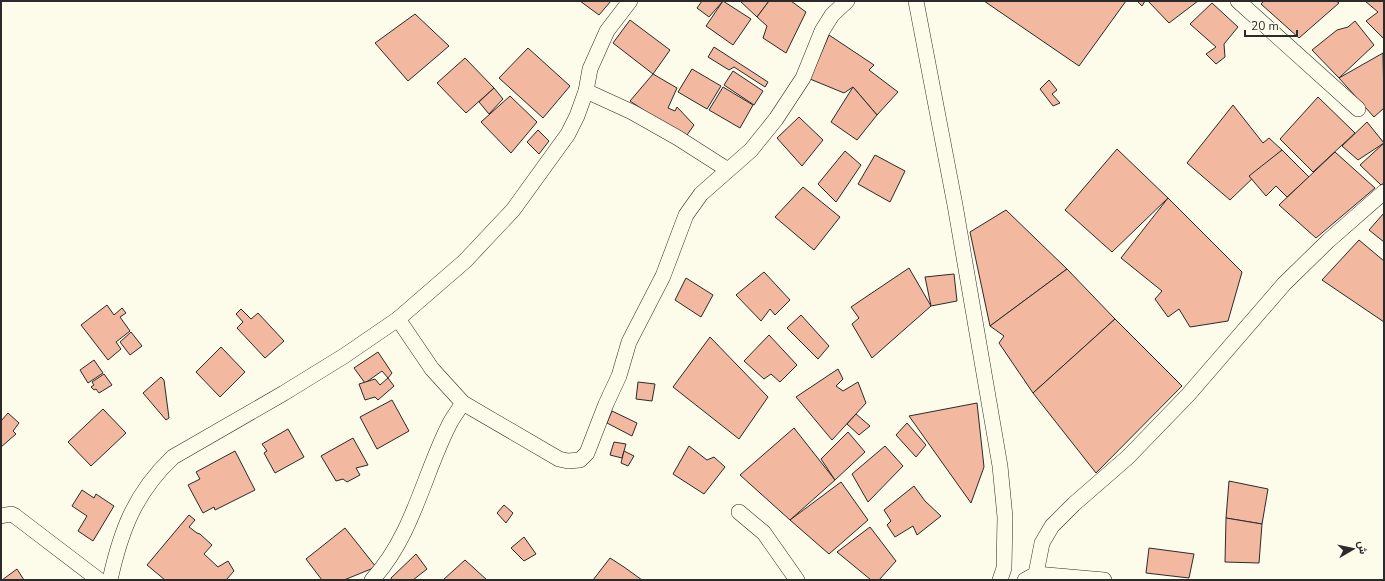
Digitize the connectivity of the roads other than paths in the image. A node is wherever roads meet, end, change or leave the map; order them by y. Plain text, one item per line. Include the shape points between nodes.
1 (630, 1) edge
2 (847, 1) edge
3 (916, 1) edge
4 (1238, 1) edge
5 (586, 91) junction
6 (1358, 110) dead end
7 (728, 170) junction
8 (1384, 192) edge
9 (398, 319) junction
10 (462, 403) junction
11 (740, 512) dead end
12 (1, 516) edge
13 (1030, 577) edge
14 (99, 580) edge
15 (110, 580) edge
16 (372, 580) edge
17 (797, 580) edge
18 (1000, 580) edge
19 (1104, 580) edge

1 - 5 street via 607,31 590,69
2 - 7 street via 832,15 822,31 803,78 776,119 751,150
3 - 18 street via 955,205 1000,466 1005,517 1004,568
4 - 6 street
5 - 7 street via 632,112
5 - 9 street via 568,134 513,210 465,261
7 - 10 street via 701,194 686,215 663,276 629,342 619,376 587,453 580,460 559,459
8 - 13 street via 1284,284 1188,395 1128,457 1052,526 1042,543
9 - 10 street via 432,369
9 - 15 street via 284,394 173,457 140,494 120,539
10 - 16 street via 448,426 396,548
11 - 17 street via 764,533
12 - 14 street via 15,516
13 - 19 street

